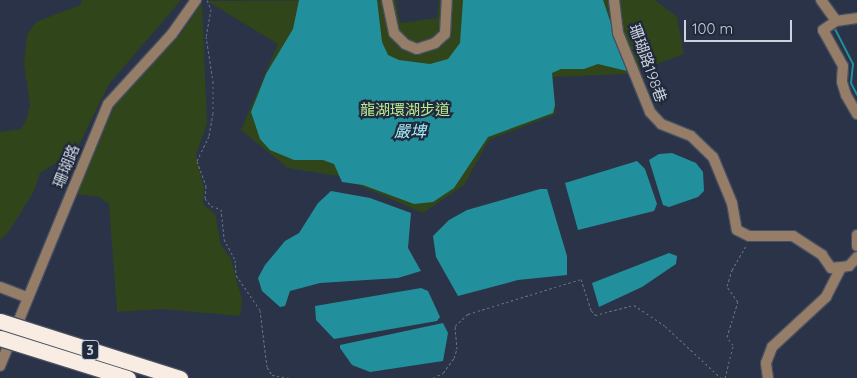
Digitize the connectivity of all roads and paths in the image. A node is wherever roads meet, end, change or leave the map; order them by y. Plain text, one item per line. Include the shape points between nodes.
1 (196, 0) edge
2 (207, 0) edge
3 (386, 0) edge
4 (447, 0) edge
5 (614, 0) edge
6 (821, 0) edge
7 (857, 18) edge
8 (836, 21) junction
9 (857, 114) edge
10 (749, 236) junction
11 (857, 236) edge
12 (857, 246) edge
13 (857, 257) edge
14 (840, 269) junction
15 (0, 287) edge
16 (28, 298) junction
17 (0, 321) edge
18 (0, 338) edge
19 (0, 366) edge
20 (128, 378) edge
21 (180, 378) edge
22 (290, 378) edge
23 (303, 378) edge
24 (318, 378) edge
25 (433, 378) edge
26 (721, 378) edge
27 (725, 378) edge
28 (768, 378) edge

1 - 16 street, 珊瑚路 via 172,34 108,104
2 - 22 path via 211,9 206,36 213,81 213,113 209,136 197,161 206,186 205,198 211,206 221,209 224,239 235,260 236,275 260,310 267,367 272,375
3 - 4 street via 394,33 405,44 417,49 435,43 445,34
5 - 10 street, 珊瑚路198巷 via 618,33 650,112 661,124 691,136 712,157 732,204 737,230
6 - 8 street
7 - 8 street
8 - 9 street via 823,30 843,66 842,82
10 - 14 street via 793,236 822,255 831,268
10 - 27 path via 727,286 738,302 727,337 733,345
11 - 12 street
13 - 14 street
14 - 28 street via 826,297 772,346 766,363
15 - 16 street
16 - 19 street, 珊瑚路
17 - 21 highway, 3, bridge
18 - 20 highway, 3, bridge
23 - 24 path
25 - 26 path via 443,373 454,358 457,350 455,326 468,314 581,279 595,315 634,305 665,326

